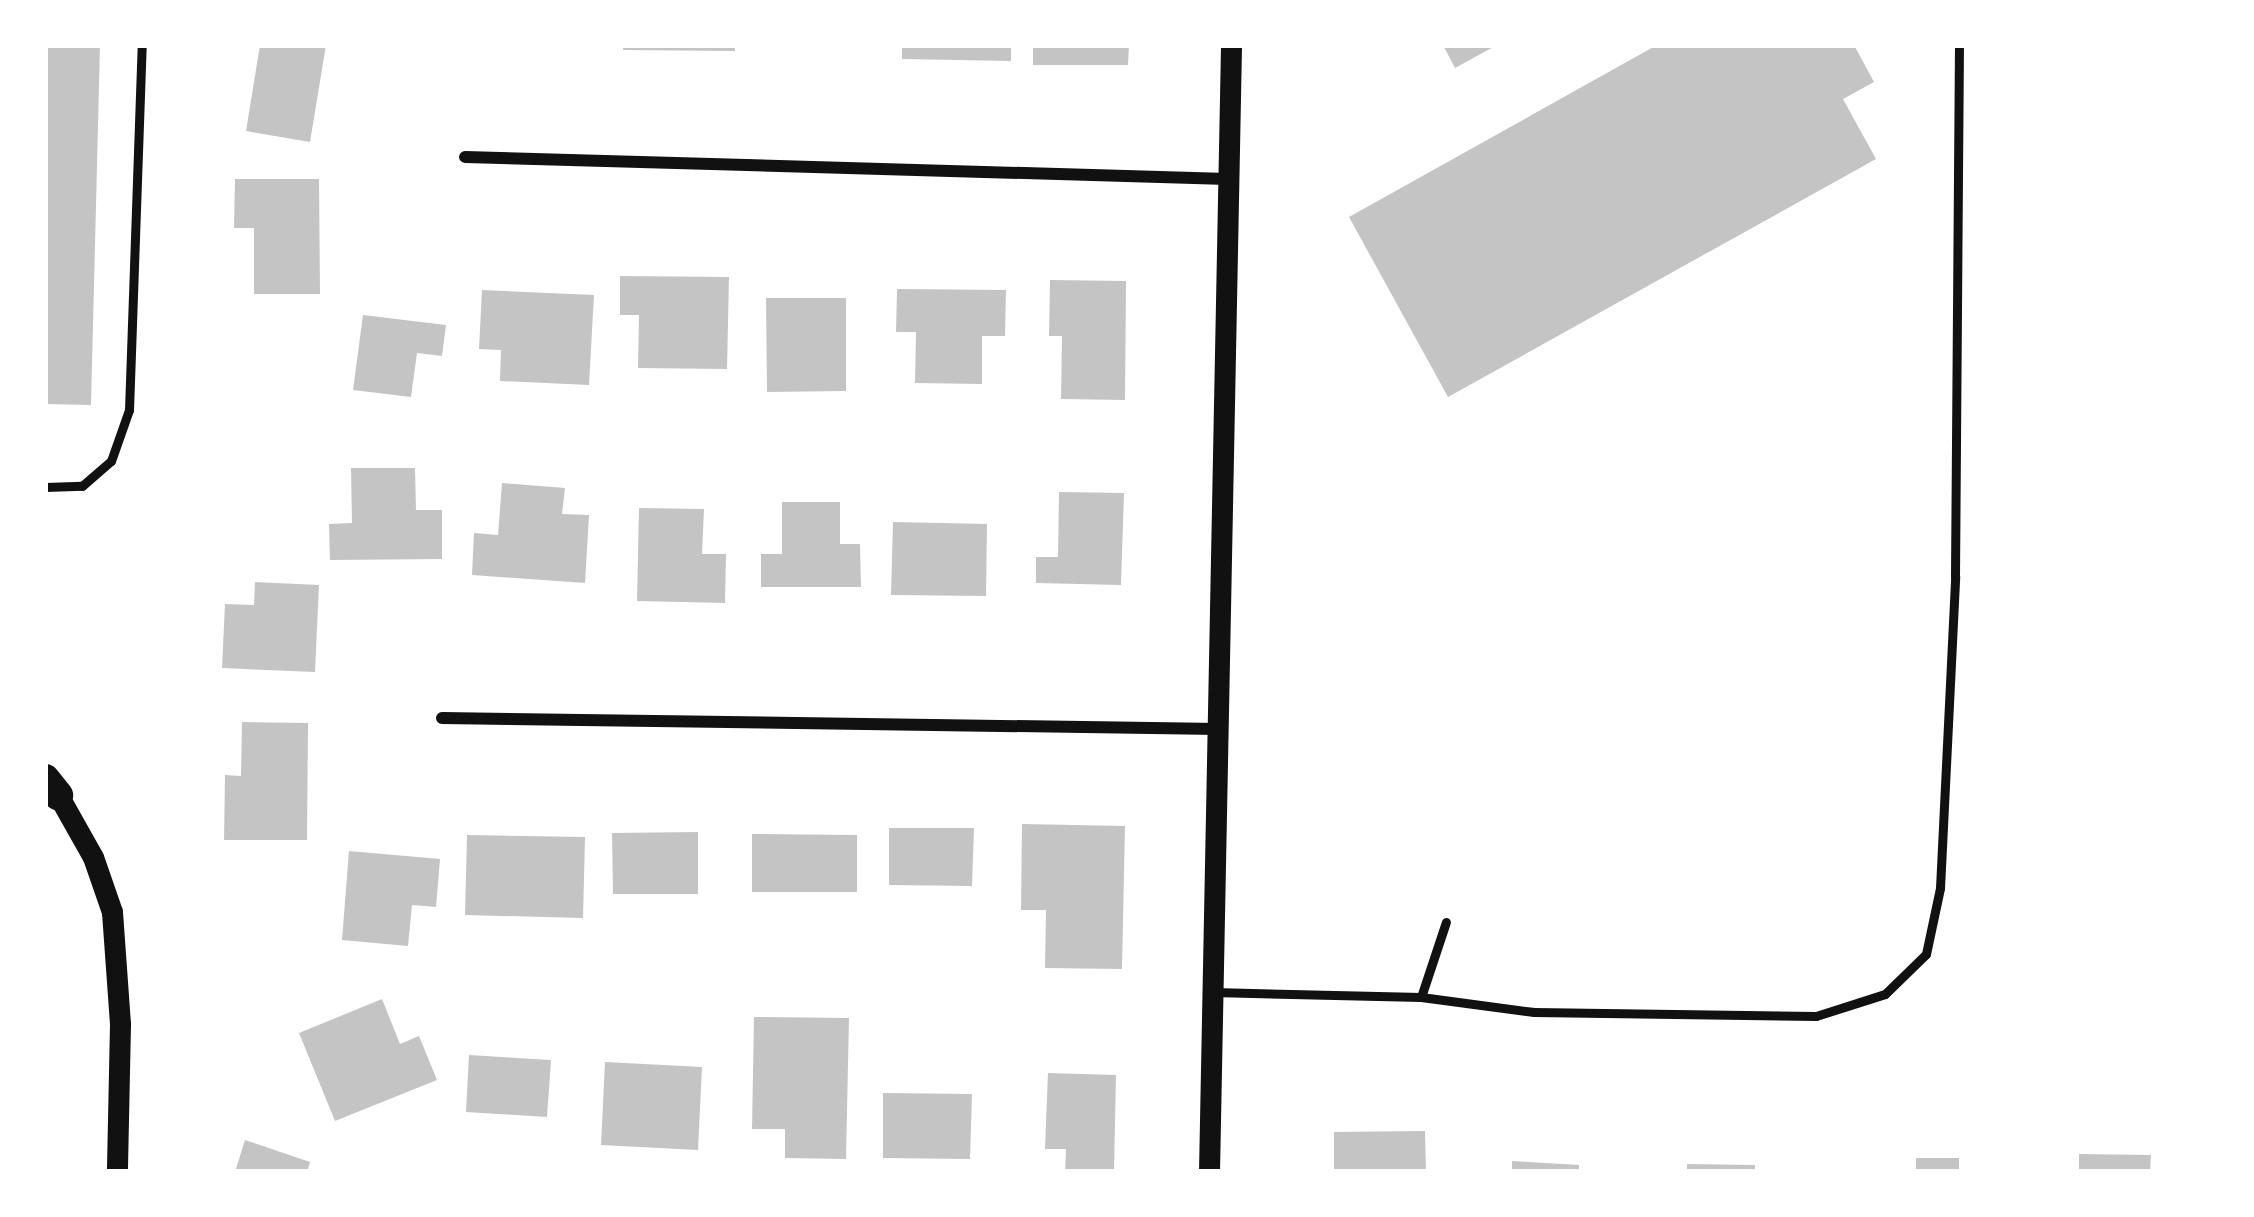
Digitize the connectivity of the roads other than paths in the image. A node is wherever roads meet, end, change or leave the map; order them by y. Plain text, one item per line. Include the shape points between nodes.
1 (142, 45) edge
2 (1231, 45) edge
3 (1959, 45) edge
4 (465, 157) dead end
5 (1228, 179) junction
6 (45, 487) edge
7 (442, 718) dead end
8 (1219, 729) junction
9 (50, 787) edge
10 (1445, 922) dead end
11 (1213, 992) junction
12 (1421, 998) junction
13 (117, 1172) edge
14 (1209, 1172) edge

1 - 6 lane via 129,410 110,461 82,486
2 - 5 street
3 - 12 lane via 1954,576 1940,889 1926,954 1885,994 1816,1016 1534,1012
4 - 5 street
5 - 8 street
7 - 8 street
8 - 11 street
9 - 13 street via 94,857 112,912
10 - 12 lane
11 - 12 lane
11 - 14 street

